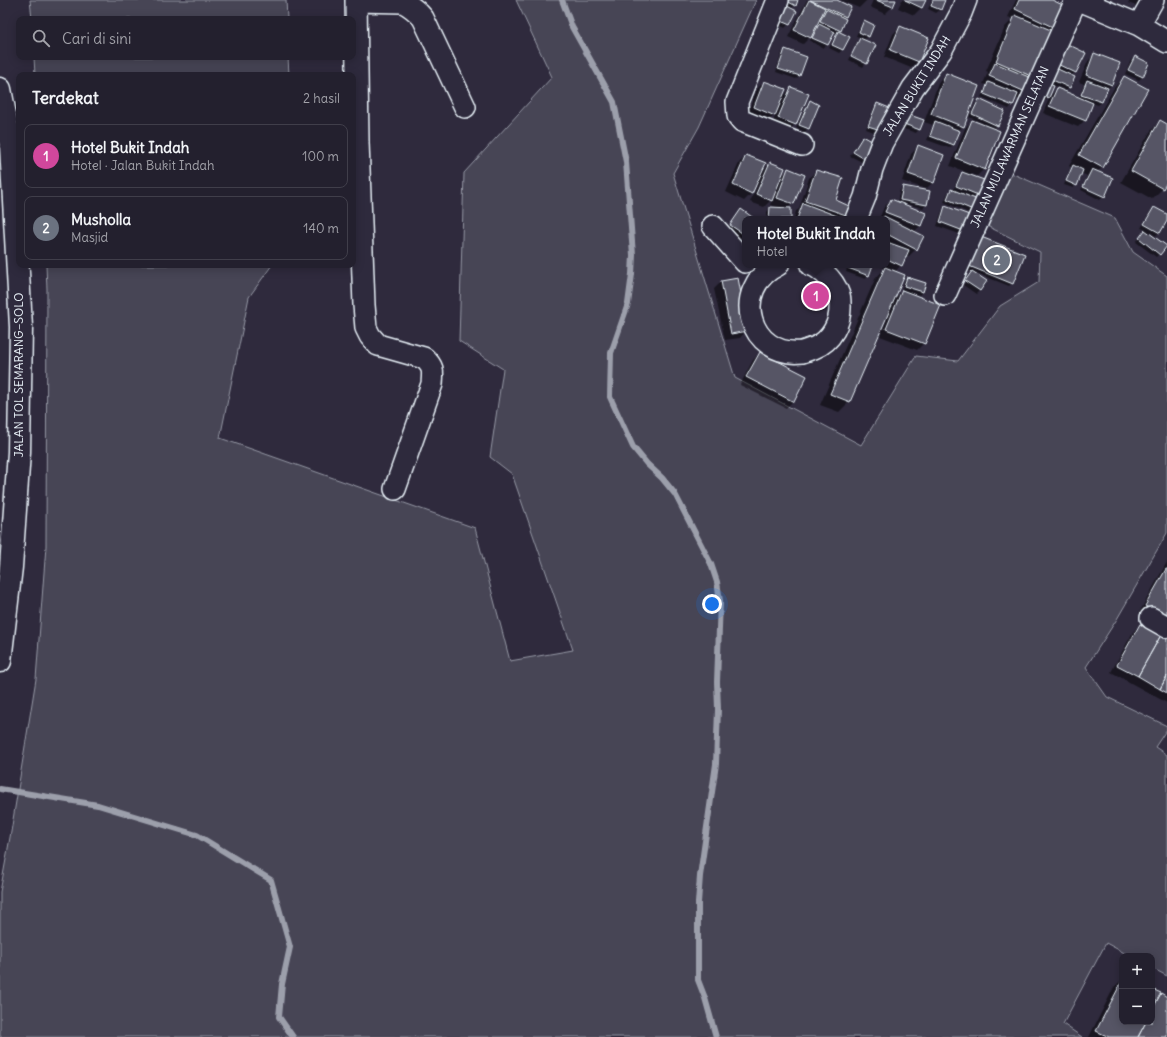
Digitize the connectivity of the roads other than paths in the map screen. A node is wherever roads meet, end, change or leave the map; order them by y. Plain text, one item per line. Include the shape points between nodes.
1 (356, 0) edge
2 (778, 0) edge
3 (966, 0) edge
4 (1076, 0) edge
5 (1079, 0) edge
6 (1153, 0) edge
7 (356, 16) edge
8 (1139, 25) junction
9 (1167, 42) edge
10 (356, 60) edge
11 (355, 72) edge
12 (0, 89) edge
13 (465, 107) dead end
14 (802, 146) dead end
15 (356, 161) edge
16 (857, 216) edge
17 (713, 226) dead end
18 (16, 236) edge
19 (742, 259) edge
20 (18, 268) edge
21 (766, 268) edge
22 (822, 268) edge
23 (754, 271) edge
24 (834, 272) edge
25 (945, 295) dead end
26 (395, 489) dead end
27 (0, 662) edge

1 - 7 street
1 - 13 street via 403,2 414,9 423,18
2 - 14 street via 737,102 738,116 742,121
3 - 16 street, JALAN BUKIT INDAH via 941,51 914,88 882,143
4 - 25 street, JALAN MULAWARMAN SELATAN
5 - 8 street
6 - 8 street
8 - 9 street
10 - 11 street
12 - 18 highway, JALAN TOL SEMARANG–SOLO via 11,146
15 - 26 street via 366,328 378,344 424,358 433,368 432,384
17 - 19 street
20 - 27 highway, JALAN TOL SEMARANG–SOLO via 21,327 19,452 11,567
21 - 23 street
22 - 24 street
23 - 24 street via 750,312 755,330 768,344 785,351 803,352 821,345 834,332 841,314

